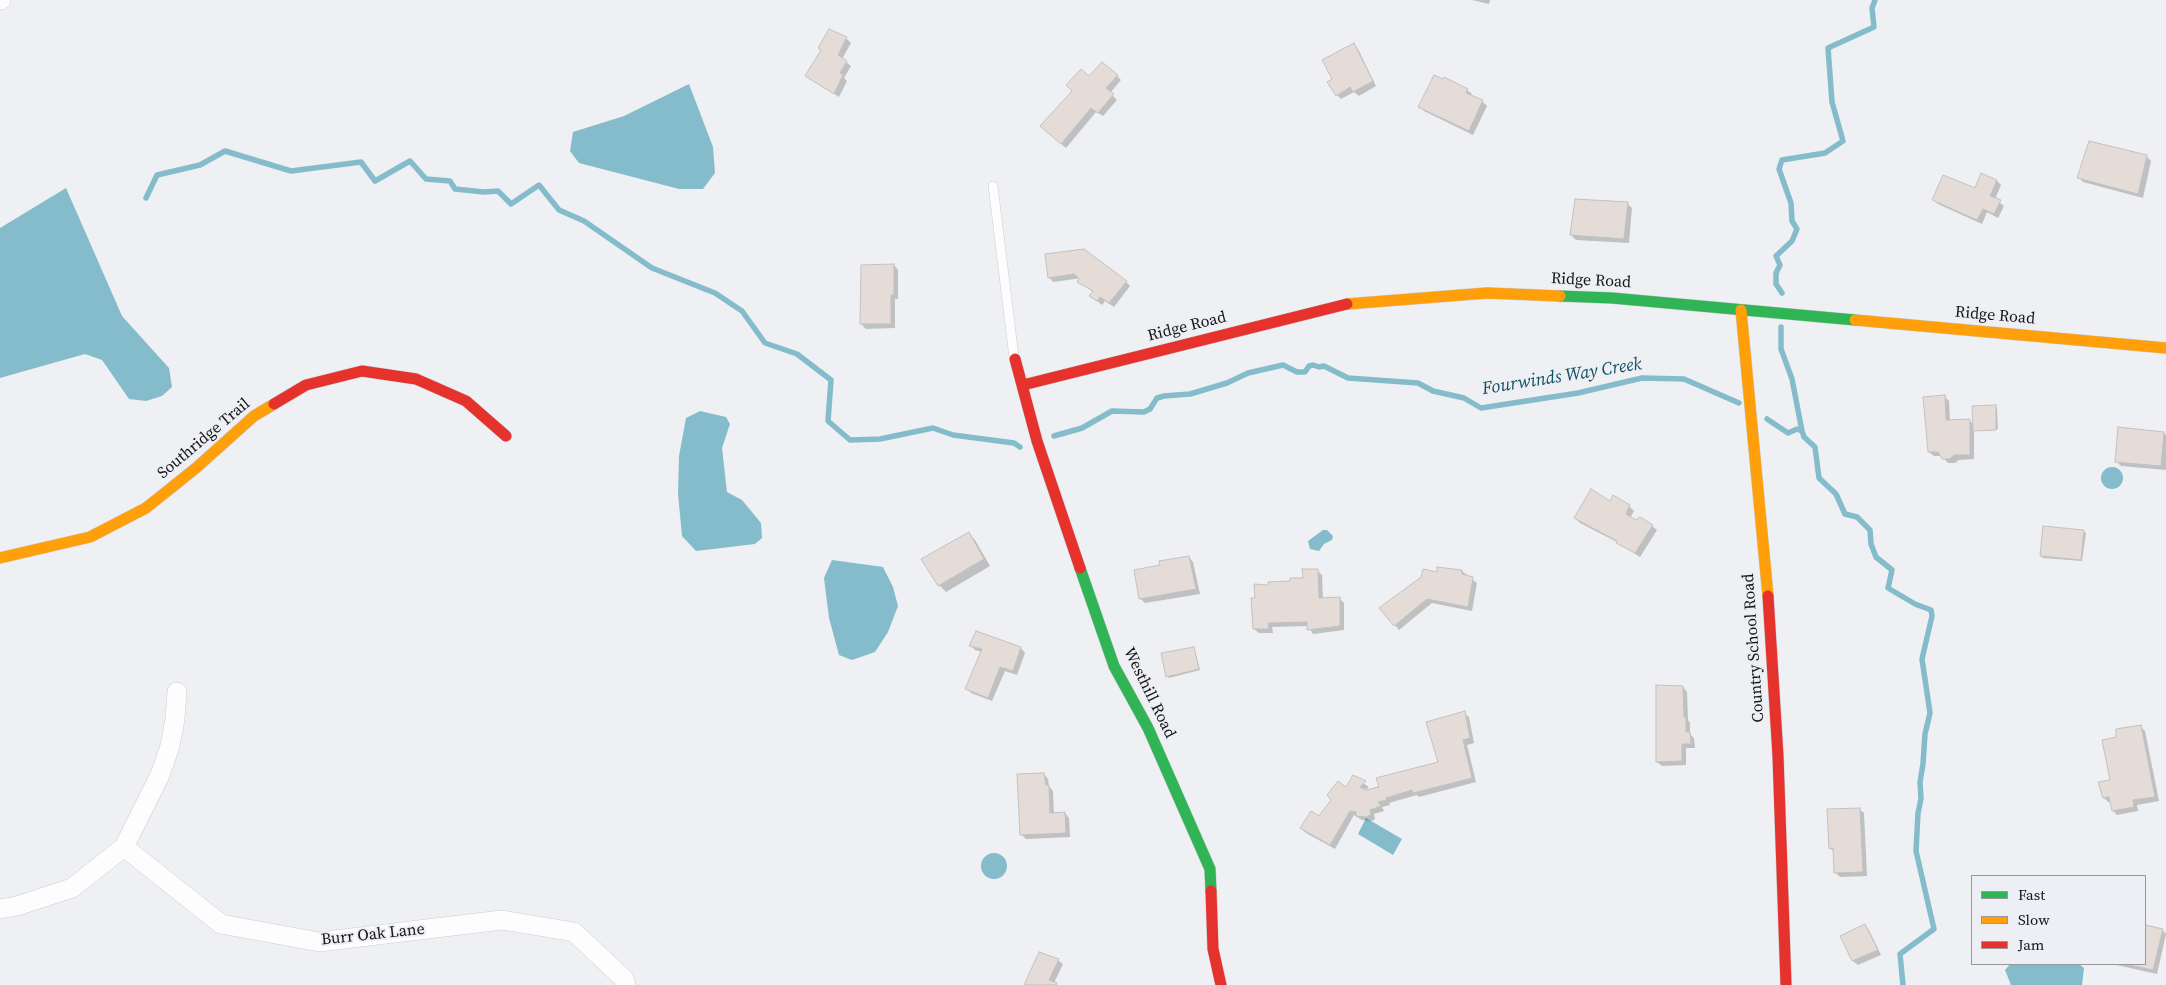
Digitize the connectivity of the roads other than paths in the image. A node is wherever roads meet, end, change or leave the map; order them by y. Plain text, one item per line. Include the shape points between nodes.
1 (993, 186) dead end
2 (1741, 310) junction
3 (2166, 348) edge
4 (1015, 359) joint
5 (1024, 385) junction
6 (506, 436) dead end
7 (0, 558) edge
8 (177, 692) dead end
9 (124, 847) junction
10 (0, 909) edge
11 (626, 985) edge
12 (1221, 985) edge
13 (1786, 985) edge

1 - 4 lane
2 - 3 street, Ridge Road
2 - 5 street, Ridge Road via 1612,298 1487,293 1375,300 1341,304
2 - 13 street, Country School Road via 1772,644
4 - 5 street, Westhill Road
5 - 12 street, Westhill Road via 1037,441 1114,666 1148,728 1210,869 1213,949
6 - 7 street, Southridge Trail via 466,401 416,379 362,371 306,385 263,411 146,508 90,537
8 - 9 street via 170,746 160,775
9 - 10 street via 72,888
9 - 11 street, Burr Oak Lane via 221,924 318,942 502,920 574,932 624,979

